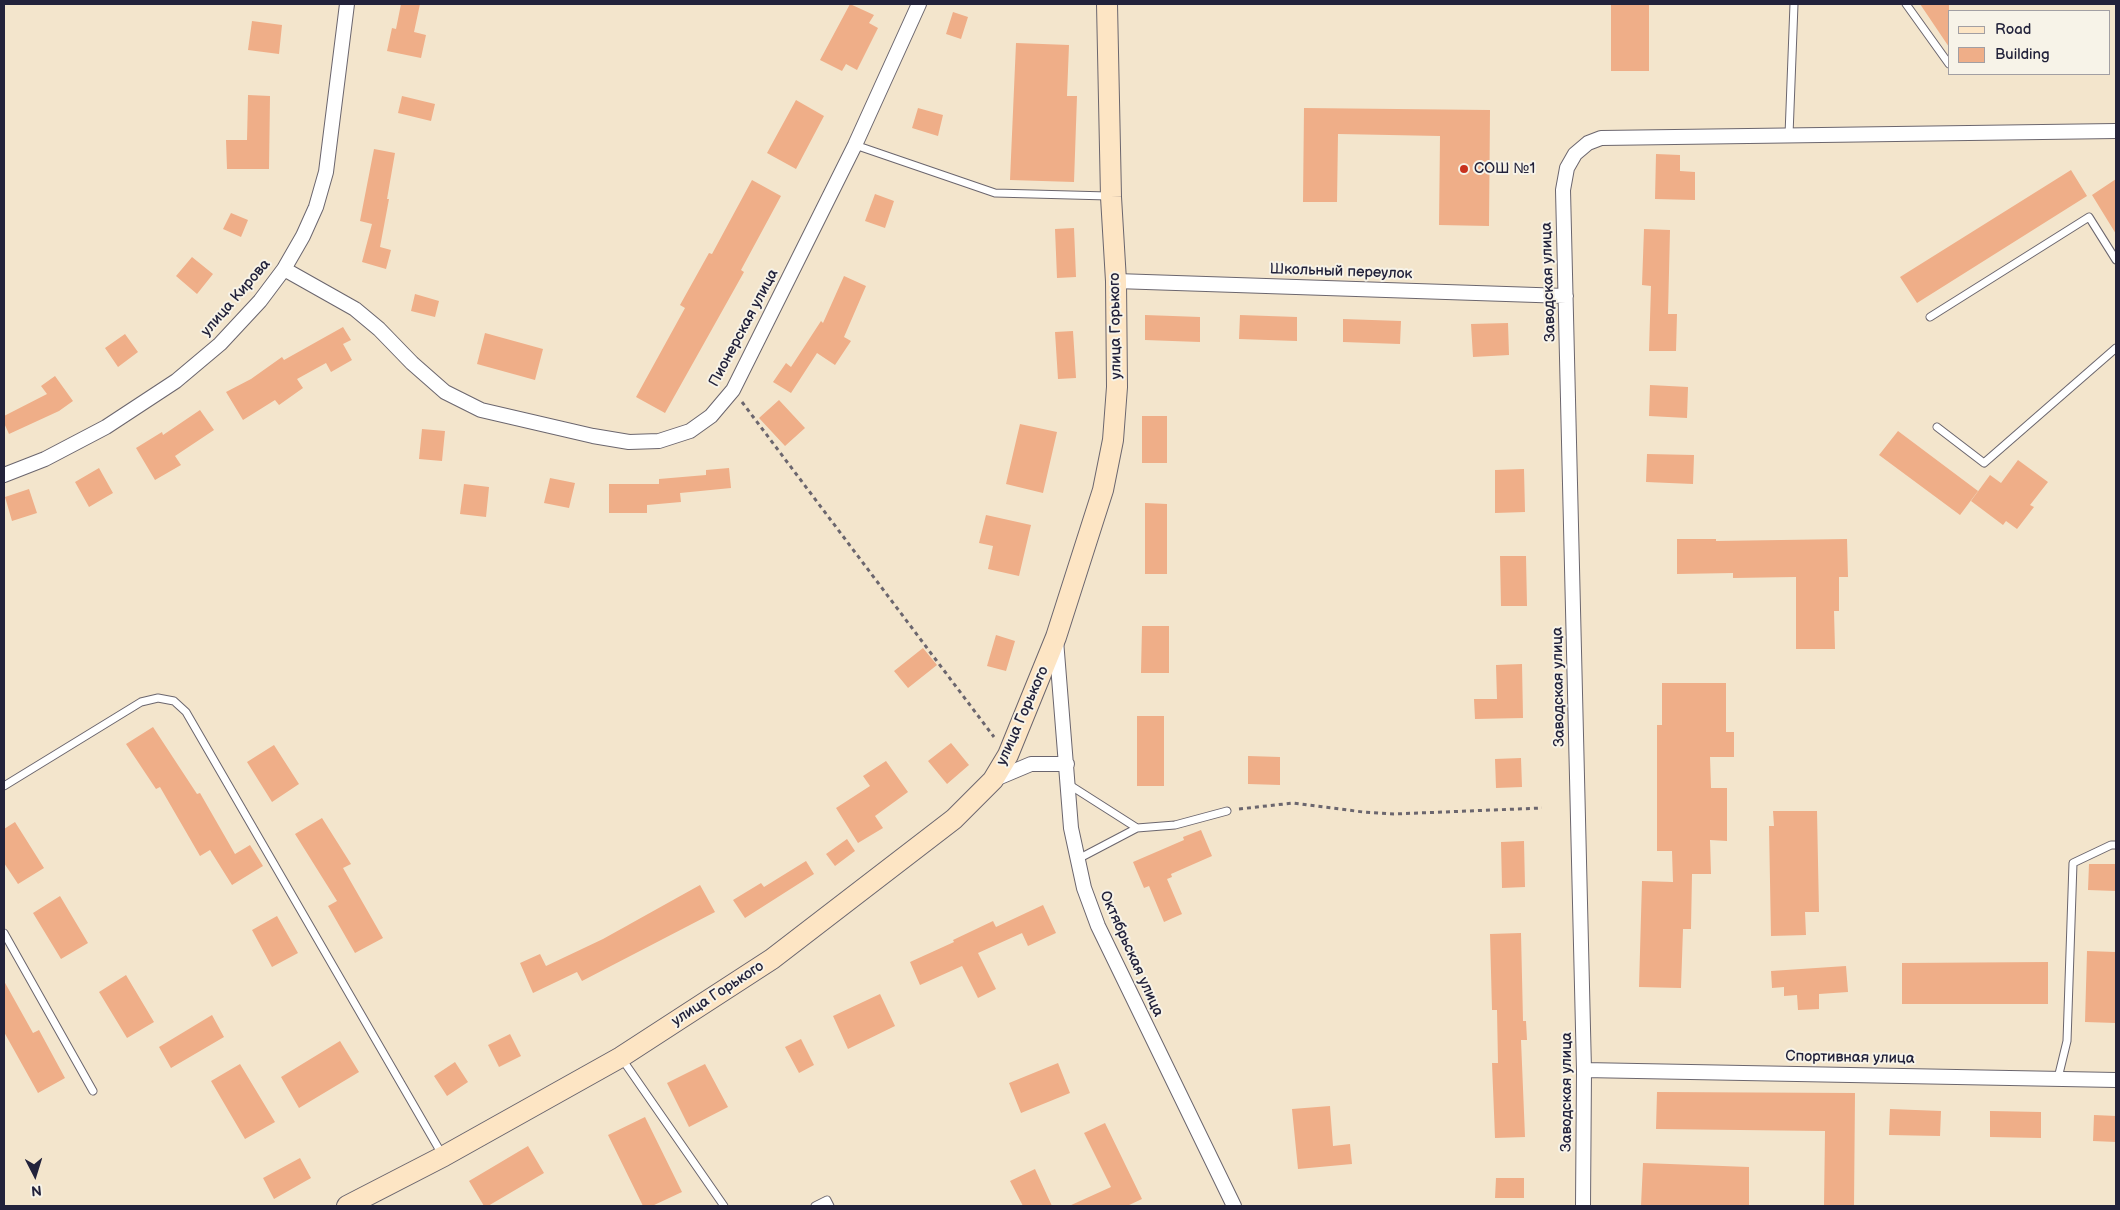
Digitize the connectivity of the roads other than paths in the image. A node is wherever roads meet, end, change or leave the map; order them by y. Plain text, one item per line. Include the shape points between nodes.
1 (347, 4) edge
2 (919, 4) edge
3 (1107, 4) edge
4 (1794, 4) edge
5 (1906, 4) edge
6 (1948, 63) edge
7 (2116, 131) edge
8 (1789, 135) junction
9 (855, 145) junction
10 (1111, 196) junction
11 (2116, 260) edge
12 (284, 269) junction
13 (1116, 281) junction
14 (1566, 296) junction
15 (1930, 317) dead end
16 (2116, 348) edge
17 (1937, 427) dead end
18 (4, 475) edge
19 (1056, 637) junction
20 (1067, 764) junction
21 (993, 780) junction
22 (1068, 784) junction
23 (4, 786) edge
24 (1227, 811) road end
25 (1137, 828) junction
26 (2116, 844) edge
27 (1078, 859) junction
28 (4, 933) edge
29 (620, 1057) junction
30 (1584, 1070) junction
31 (2058, 1078) junction
32 (2116, 1080) edge
33 (93, 1092) dead end
34 (444, 1156) junction
35 (347, 1206) edge
36 (724, 1206) edge
37 (815, 1206) edge
38 (830, 1206) edge
39 (1234, 1206) edge
40 (1583, 1206) edge

1 - 12 street, улица Кирова via 326,172 316,207
2 - 9 street, Пионерская улица
3 - 10 main road, улица Горького
4 - 8 lane
5 - 6 lane
7 - 8 street
8 - 14 street, Заводская улица via 1602,138 1588,143 1566,168 1563,190
9 - 10 lane via 995,193
9 - 12 street, Пионерская улица via 733,390 711,416 690,431 659,441 629,442 593,436 481,410 445,392 355,309
10 - 13 main road, улица Горького
11 - 15 lane via 2089,217
12 - 18 street, улица Кирова via 260,301 220,344 176,381 106,427 45,459
13 - 14 street, Школьный переулок
13 - 19 main road, улица Горького via 1117,387 1113,440 1104,490
14 - 30 street, Заводская улица
16 - 17 lane via 1984,463
19 - 20 street, Октябрьская улица
19 - 21 main road, улица Горького via 1008,755
20 - 21 street via 1031,764
20 - 22 street, Октябрьская улица
21 - 29 main road, улица Горького via 954,819 772,959
22 - 25 lane
22 - 27 street, Октябрьская улица via 1071,828
23 - 34 lane via 141,702 158,698 174,701 186,712
24 - 25 lane via 1175,825
25 - 27 lane
26 - 31 lane via 2073,864 2067,1041
27 - 39 street, Октябрьская улица via 1084,888 1098,926
28 - 33 lane
29 - 34 main road, улица Горького
29 - 36 lane
30 - 31 street, Спортивная улица
30 - 40 street, Заводская улица
31 - 32 street, Спортивная улица
34 - 35 main road, улица Горького
37 - 38 lane via 827,1200

